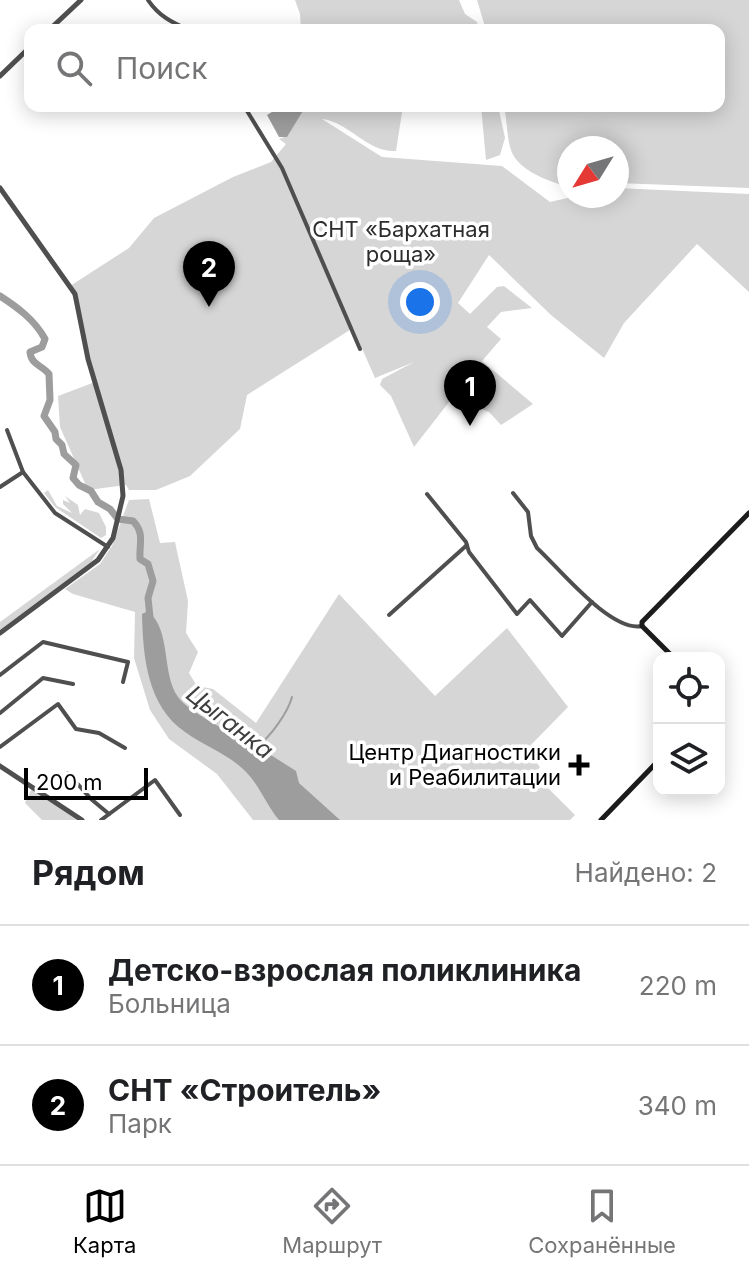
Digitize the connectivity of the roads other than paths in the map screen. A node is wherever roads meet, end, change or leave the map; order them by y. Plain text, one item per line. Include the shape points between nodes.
1 (81, 0) edge
2 (148, 0) edge
3 (55, 24) edge
4 (176, 24) edge
5 (24, 53) edge
6 (0, 76) edge
7 (248, 112) edge
8 (0, 188) edge
9 (360, 349) dead end
10 (7, 430) dead end
11 (23, 472) junction
12 (0, 487) edge
13 (513, 493) dead end
14 (427, 494) dead end
15 (749, 513) edge
16 (467, 545) junction
17 (108, 547) junction
18 (592, 602) junction
19 (389, 615) dead end
20 (642, 626) junction
21 (0, 633) edge
22 (668, 652) edge
23 (0, 675) edge
24 (123, 682) dead end
25 (73, 684) dead end
26 (0, 713) edge
27 (0, 746) edge
28 (125, 748) dead end
29 (0, 766) edge
30 (653, 766) edge
31 (68, 773) dead end
32 (109, 814) junction
33 (180, 815) dead end
34 (82, 820) edge
35 (101, 820) edge
36 (601, 820) edge

1 - 3 street
2 - 4 street
5 - 6 street
7 - 9 street via 282,168
8 - 17 street via 75,294 121,470 123,496
10 - 11 street
11 - 12 street
11 - 17 street via 55,513
13 - 18 street via 528,512 532,542
14 - 16 street
15 - 20 main road
16 - 18 street via 517,614 530,600 562,636
16 - 19 street
17 - 21 street
18 - 20 street via 622,623
20 - 22 main road
23 - 24 street via 43,642 128,662
25 - 26 street via 43,678
27 - 28 street via 58,704 76,729 99,733
29 - 34 street
30 - 36 main road
31 - 32 street
32 - 33 street via 155,780
32 - 35 street

